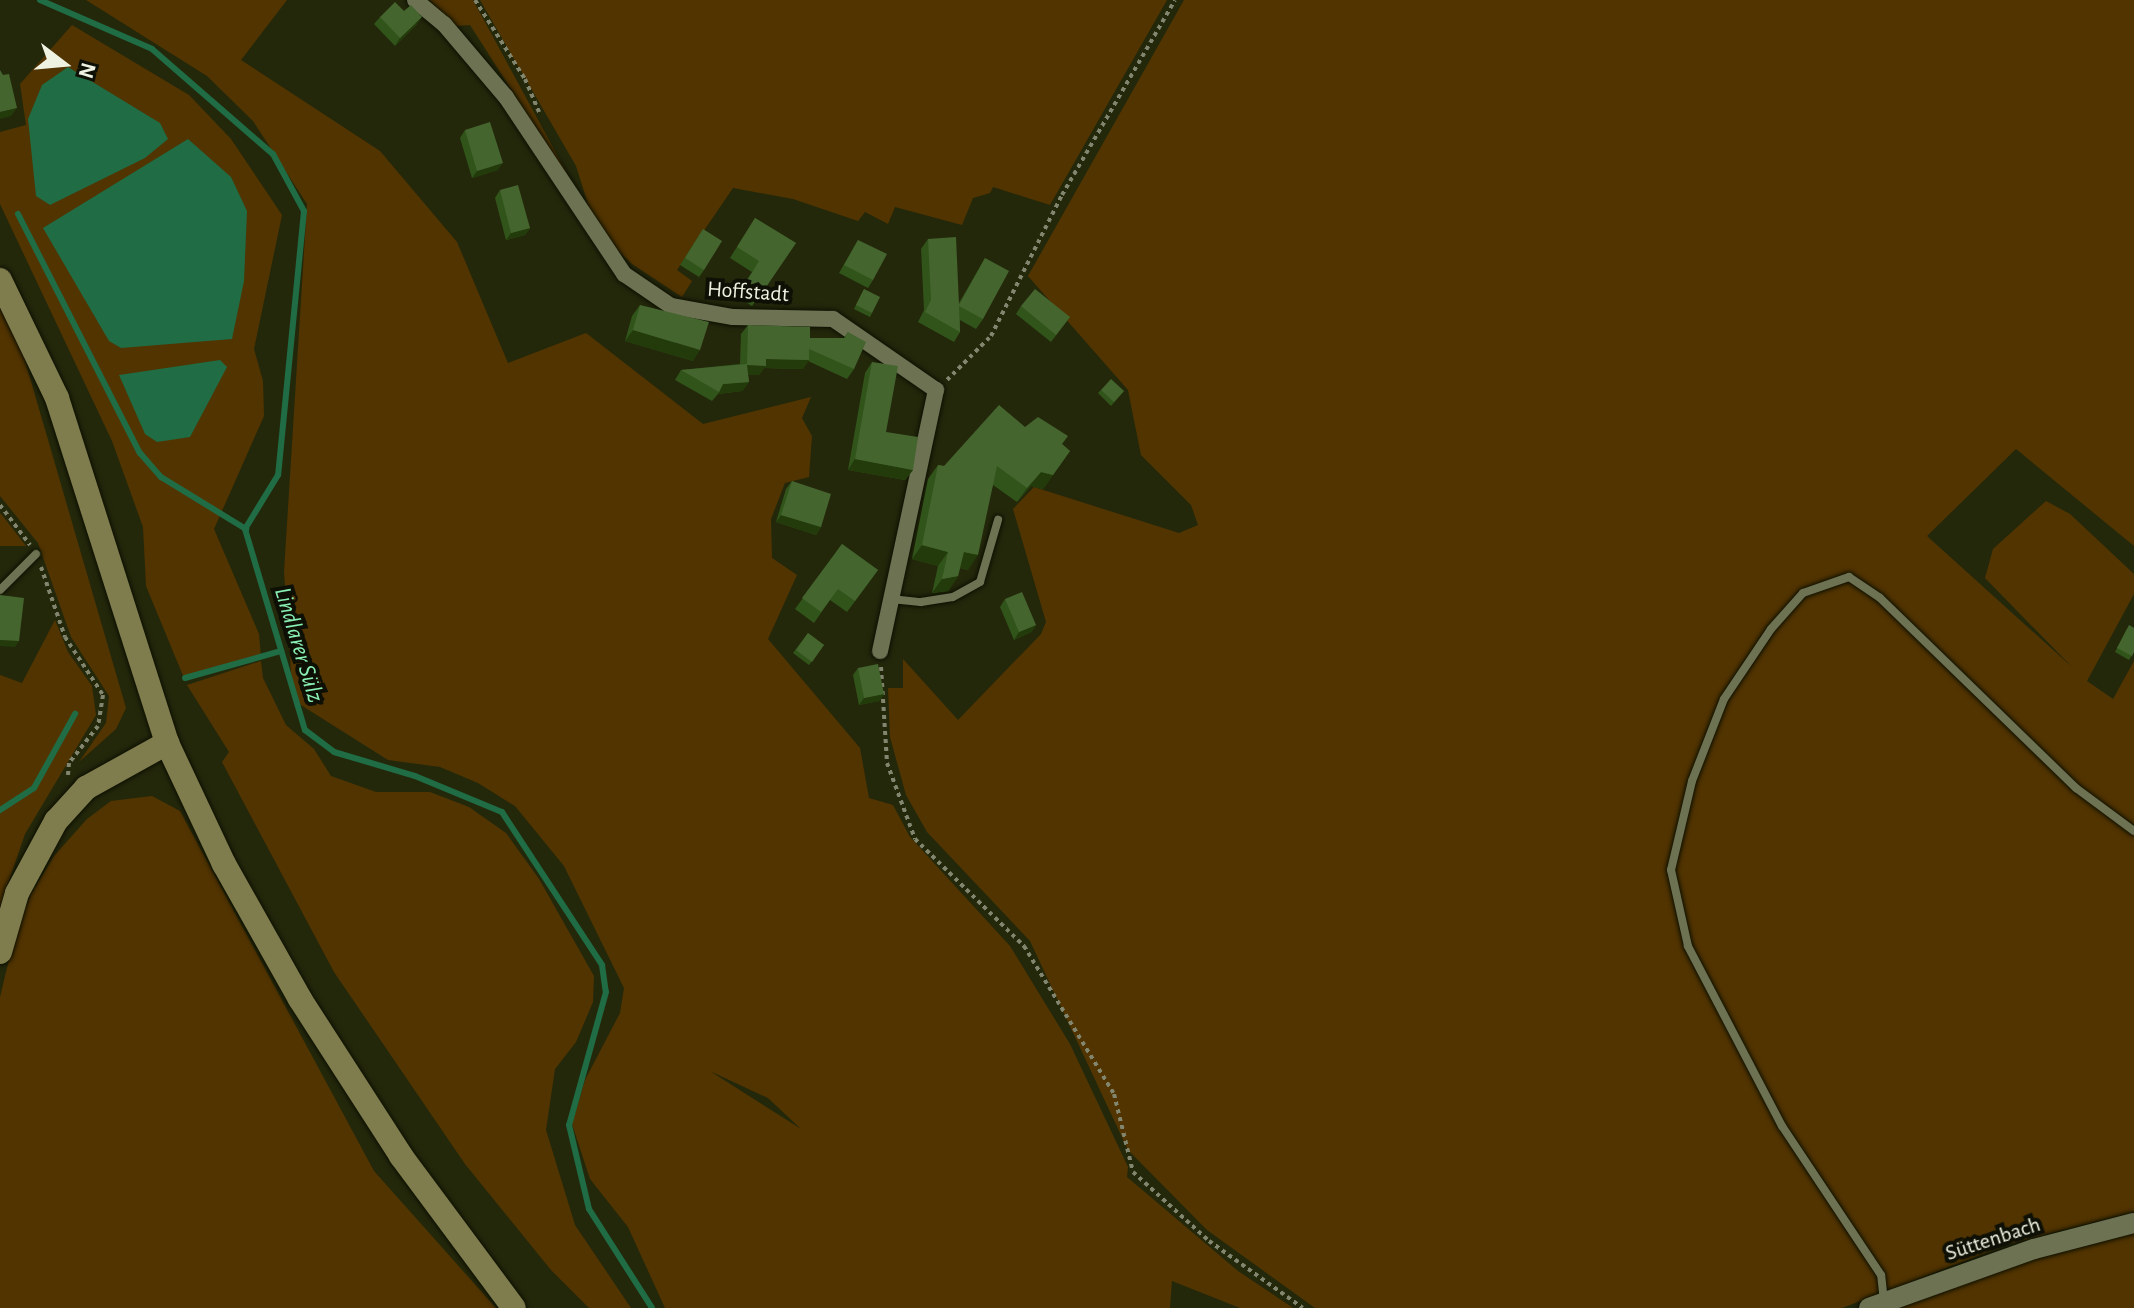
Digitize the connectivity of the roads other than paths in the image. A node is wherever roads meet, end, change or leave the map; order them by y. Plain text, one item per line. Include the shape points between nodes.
1 (415, 0) edge
2 (0, 280) edge
3 (998, 520) dead end
4 (36, 554) road end
5 (0, 590) edge
6 (891, 599) junction
7 (880, 651) road end
8 (167, 743) junction
9 (2134, 831) edge
10 (0, 952) edge
11 (2134, 1223) edge
12 (1876, 1305) edge
13 (514, 1308) edge

1 - 6 street, Hoffstadt via 444,24 506,97 624,274 671,306 733,317 833,319 936,390
2 - 8 main road via 57,398
3 - 6 lane via 980,582 953,597
4 - 5 lane
6 - 7 street
8 - 10 main road via 86,788 67,808 28,866
8 - 13 main road via 224,864 300,999 434,1205
9 - 12 lane via 2076,788 1880,598 1849,577 1803,593 1771,629 1724,699 1692,781 1671,870 1688,946 1782,1126 1881,1275
11 - 12 street, Süttenbach via 2034,1249

